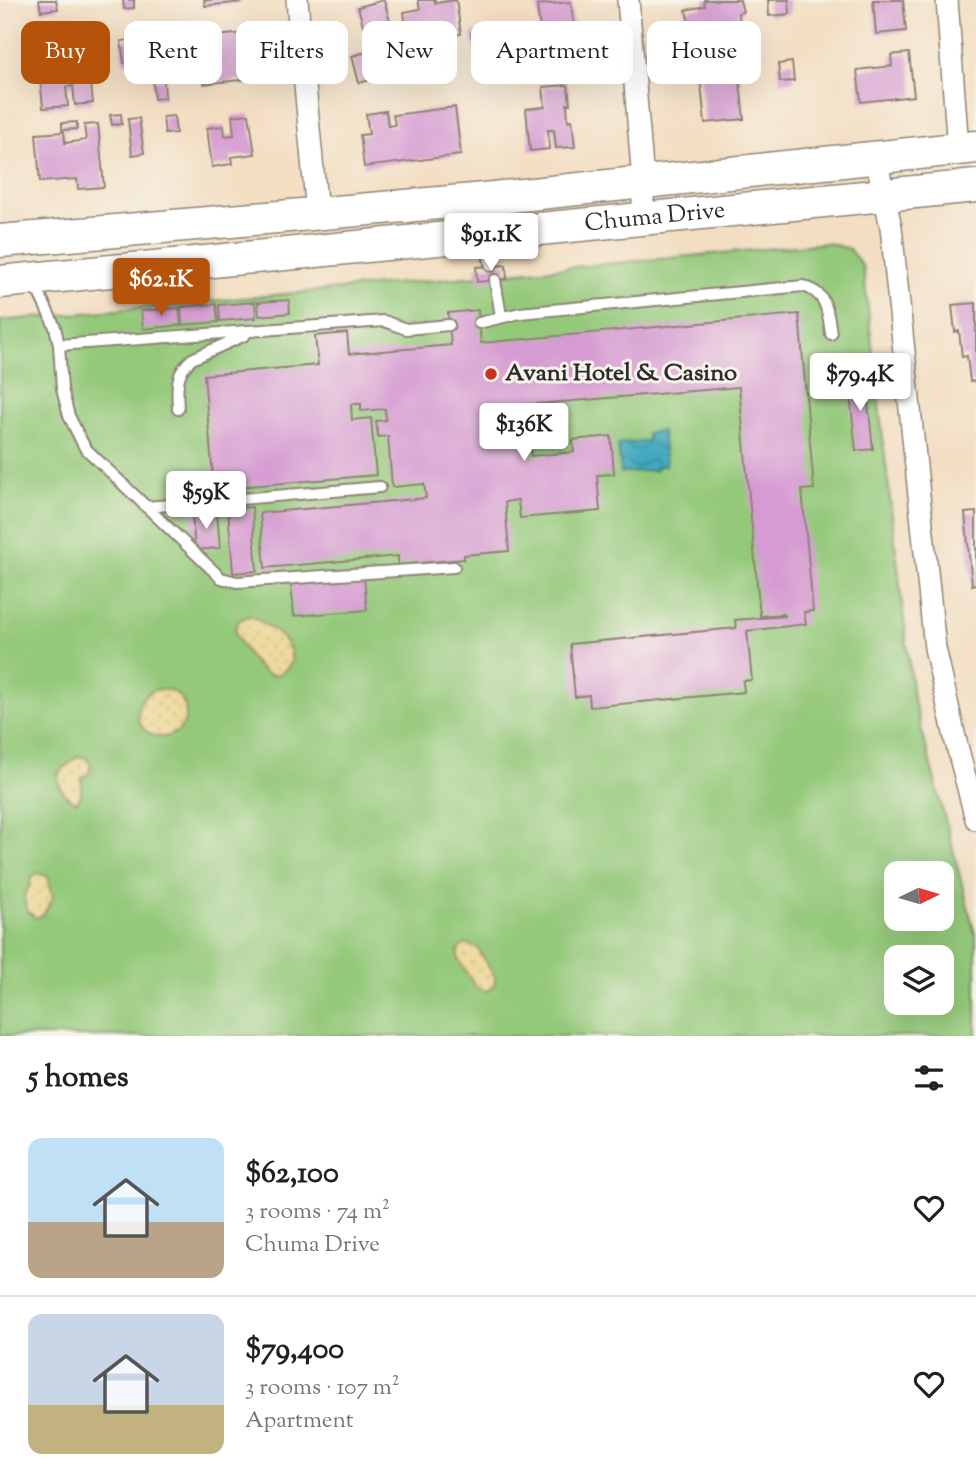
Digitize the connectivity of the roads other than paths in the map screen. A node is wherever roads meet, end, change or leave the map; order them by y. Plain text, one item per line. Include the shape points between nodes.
1 (297, 0) edge
2 (628, 0) edge
3 (947, 0) edge
4 (967, 148) edge
5 (876, 158) junction
6 (643, 181) junction
7 (976, 186) edge
8 (885, 194) junction
9 (474, 200) junction
10 (317, 213) junction
11 (643, 220) junction
12 (484, 235) junction
13 (0, 241) edge
14 (491, 266) dead end
15 (13, 280) edge
16 (495, 280) dead end
17 (501, 316) junction
18 (479, 323) dead end
19 (449, 325) dead end
20 (251, 333) junction
21 (831, 334) dead end
22 (60, 345) junction
23 (178, 409) dead end
24 (380, 487) dead end
25 (146, 507) junction
26 (454, 566) dead end
27 (966, 740) edge
28 (976, 819) edge

1 - 10 street
2 - 6 street
3 - 4 street
4 - 5 main road, Chuma Drive
5 - 6 main road, Chuma Drive
5 - 8 street
6 - 9 main road, Chuma Drive
6 - 11 street
7 - 8 main road, Chuma Drive
8 - 11 main road, Chuma Drive
8 - 27 street via 935,648
9 - 10 main road, Chuma Drive
9 - 12 lane
10 - 13 main road, Chuma Drive
11 - 12 main road, Chuma Drive
12 - 14 lane
12 - 15 main road, Chuma Drive
15 - 22 lane via 40,295
16 - 17 lane
17 - 18 lane
17 - 21 lane via 803,286 824,299
19 - 20 lane via 406,329 384,321
20 - 22 lane
20 - 23 lane via 185,365 177,383
22 - 25 lane via 62,389 85,448
24 - 25 lane
25 - 26 lane via 220,578 237,582
27 - 28 street

